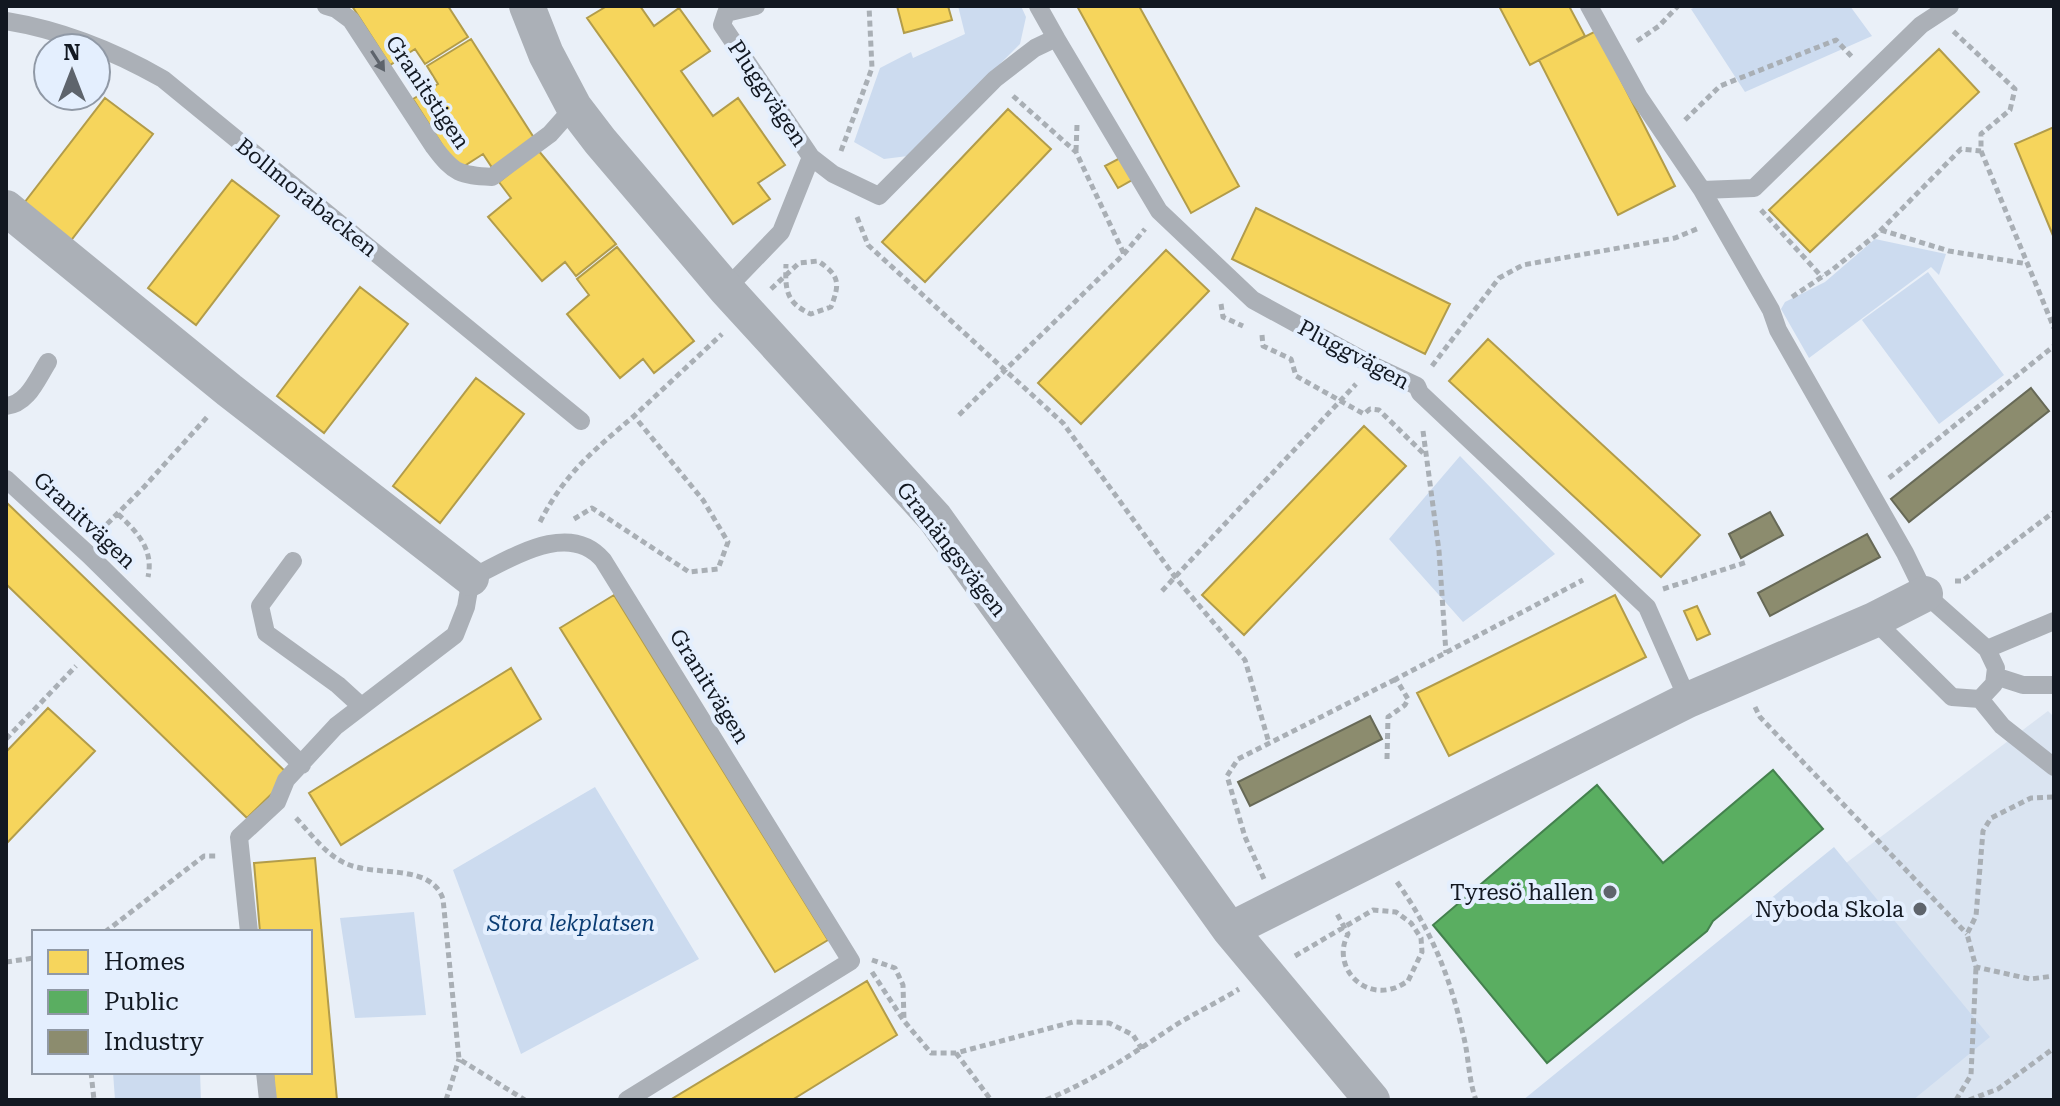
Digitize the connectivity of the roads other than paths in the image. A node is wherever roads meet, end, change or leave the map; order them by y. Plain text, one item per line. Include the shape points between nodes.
1 (326, 6) edge
2 (527, 6) edge
3 (756, 6) edge
4 (1038, 6) edge
5 (1589, 6) edge
6 (1943, 10) edge
7 (6, 21) edge
8 (1056, 38) junction
9 (574, 107) junction
10 (811, 157) junction
11 (1702, 190) junction
12 (6, 208) edge
13 (726, 289) junction
14 (48, 362) dead end
15 (6, 406) edge
16 (581, 421) dead end
17 (6, 479) edge
18 (293, 561) dead end
19 (471, 578) junction
20 (1920, 585) junction
21 (1874, 620) junction
22 (2054, 621) edge
23 (1987, 649) junction
24 (1995, 676) junction
25 (2054, 685) edge
26 (1980, 699) junction
27 (1688, 700) junction
28 (361, 706) junction
29 (302, 765) junction
30 (2054, 767) edge
31 (249, 930) edge
32 (1230, 930) junction
33 (265, 1074) edge
34 (268, 1100) edge
35 (627, 1100) edge
36 (1372, 1100) edge

1 -> 9 lane, Granitstigen via 351,20 434,147 461,175 492,177 550,134
2 - 9 street, Granängsvägen
3 - 10 lane, Pluggvägen via 726,13 722,25
4 - 8 lane, Pluggvägen
5 - 11 lane via 1639,97
6 - 11 lane via 1754,188
7 - 16 lane, Bollmorabacken via 123,56 163,79
8 - 10 lane, Pluggvägen via 995,79 879,196
8 - 27 lane, Pluggvägen via 1159,211 1253,300 1418,389 1647,607
9 - 13 street, Granängsvägen
10 - 13 lane, Pluggvägen via 781,232
11 - 20 lane
12 - 19 street
13 - 32 street, Granängsvägen via 935,518
14 - 15 lane via 27,396
17 - 29 lane, Granitvägen
18 - 28 lane via 260,606 266,633
19 - 28 lane via 455,635
19 - 35 lane, Granitvägen via 537,546 573,542 594,549 851,961
20 - 21 street
20 - 23 lane
21 - 26 lane via 1952,697
21 - 27 street
22 - 23 lane
23 - 24 lane
24 - 25 lane via 2023,685
24 - 26 lane
26 - 30 lane via 2002,726
27 - 32 street
28 - 29 lane
29 - 31 lane via 286,780 277,802 239,837
32 - 36 street, Granängsvägen
33 - 34 lane

